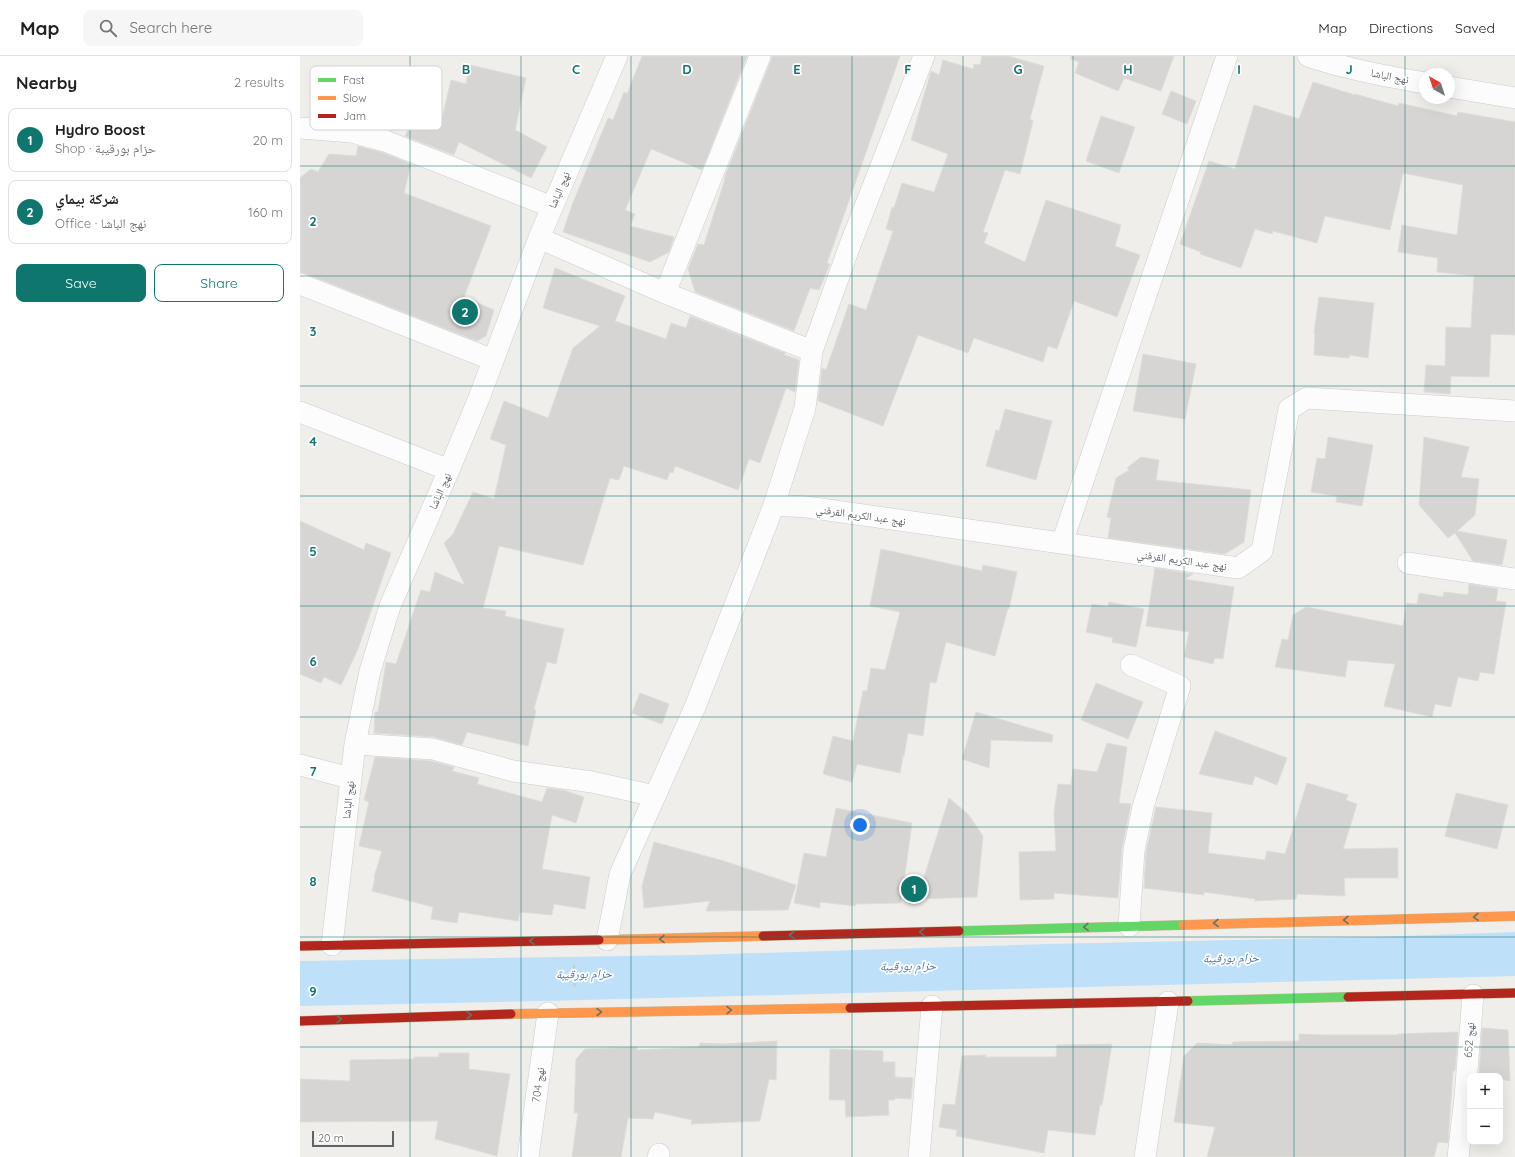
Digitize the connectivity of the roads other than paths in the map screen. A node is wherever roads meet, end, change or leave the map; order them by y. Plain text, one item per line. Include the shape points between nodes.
1 (617, 56) edge
2 (760, 56) edge
3 (924, 56) edge
4 (1227, 56) edge
5 (1308, 56) edge
6 (1419, 82) edge
7 (1455, 88) edge
8 (1515, 98) edge
9 (301, 130) edge
10 (552, 207) junction
11 (539, 238) junction
12 (300, 284) edge
13 (665, 293) junction
14 (812, 351) junction
15 (493, 360) junction
16 (1515, 411) edge
17 (300, 412) edge
18 (449, 470) junction
19 (774, 505) junction
20 (1062, 544) junction
21 (1408, 563) dead end
22 (1515, 579) edge
23 (1131, 665) dead end
24 (355, 744) junction
25 (300, 765) edge
26 (350, 778) junction
27 (655, 796) junction
28 (1515, 916) edge
29 (1129, 926) junction
30 (607, 940) junction
31 (332, 945) junction
32 (300, 946) edge
33 (1515, 994) edge
34 (1473, 995) junction
35 (1168, 1002) junction
36 (932, 1006) junction
37 (548, 1013) junction
38 (300, 1021) edge
39 (528, 1157) edge
40 (919, 1157) edge
41 (1145, 1157) edge
42 (1458, 1157) edge

1 - 10 street, نهج الباشا
2 - 13 street
3 - 14 street via 850,245
4 - 20 street
5 - 6 street, نهج الباشا via 1380,75
7 - 8 street
9 - 10 street via 352,132 384,141
10 - 11 street, نهج الباشا
11 - 13 street
11 - 15 street, نهج الباشا
12 - 15 street
13 - 14 street
14 - 19 street via 805,408
15 - 18 street, نهج الباشا
16 - 20 street, نهج عبد الكريم القرقني via 1307,398 1289,409 1262,551 1238,568
17 - 18 street
18 - 24 street, نهج الباشا via 390,606 370,671
19 - 20 street, نهج عبد الكريم القرقني via 807,507
19 - 27 street via 695,707
21 - 22 street
23 - 29 street via 1180,686 1142,806 1134,850
24 - 26 street, نهج الباشا
24 - 27 street via 433,749 512,771 592,782
25 - 26 street
26 - 31 street, نهج الباشا
27 - 30 street via 620,874
28 -> 29 highway
29 -> 30 highway
30 -> 31 highway
31 - 32 highway
33 - 34 highway
34 - 35 highway
34 - 42 street, نهج 652
35 - 36 highway
35 - 41 street
37 -> 36 highway
36 - 40 street
38 -> 37 highway
37 - 39 street, نهج 704

